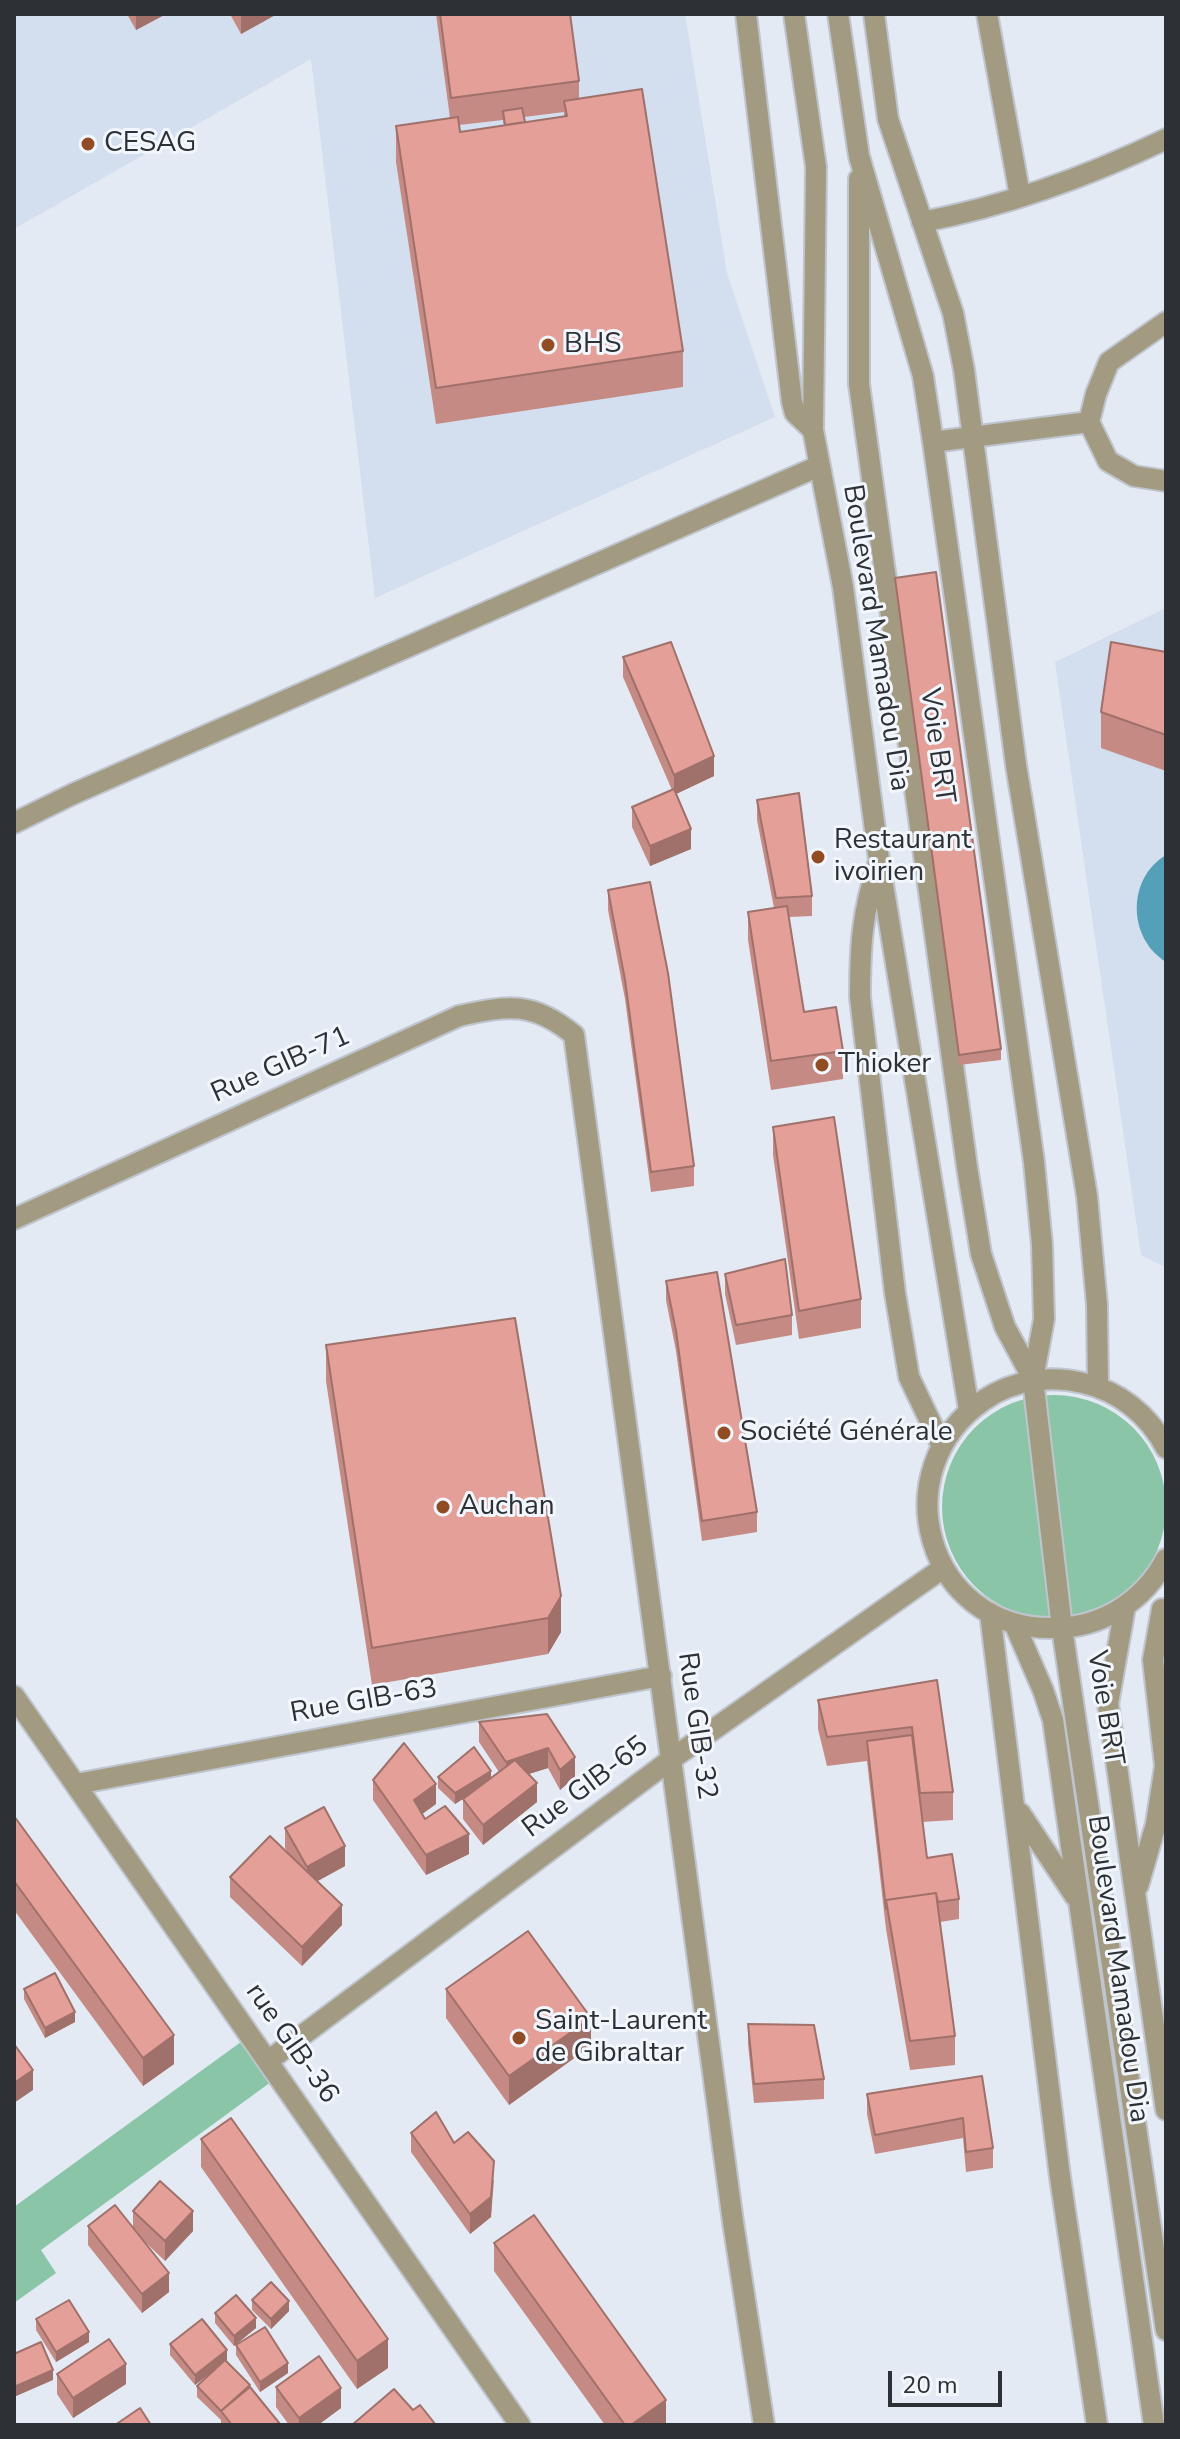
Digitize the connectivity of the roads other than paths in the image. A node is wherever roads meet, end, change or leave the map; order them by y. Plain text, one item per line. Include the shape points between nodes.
1 (746, 14) edge
2 (794, 14) edge
3 (838, 14) edge
4 (874, 14) edge
5 (987, 14) edge
6 (1166, 139) edge
7 (859, 156) junction
8 (1020, 196) junction
9 (922, 222) junction
10 (1166, 322) edge
11 (1089, 422) junction
12 (813, 430) junction
13 (973, 437) junction
14 (933, 442) junction
15 (819, 466) junction
16 (1166, 481) edge
17 (14, 823) edge
18 (879, 860) junction
19 (574, 1035) joint
20 (14, 1219) edge
21 (1033, 1379) junction
22 (1098, 1386) junction
23 (969, 1410) junction
24 (1158, 1417) edge
25 (941, 1444) junction
26 (1166, 1448) edge
27 (1162, 1566) edge
28 (943, 1568) junction
29 (1162, 1609) junction
30 (1117, 1611) junction
31 (990, 1613) junction
32 (1014, 1623) junction
33 (1062, 1628) junction
34 (1166, 1633) edge
35 (661, 1676) junction
36 (14, 1696) edge
37 (673, 1758) junction
38 (76, 1784) junction
39 (1014, 1798) junction
40 (1135, 1902) junction
41 (1081, 1905) junction
42 (268, 2061) junction
43 (1166, 2110) edge
44 (1166, 2330) edge
45 (520, 2425) edge
46 (764, 2425) edge
47 (1097, 2425) edge
48 (1154, 2425) edge

1 - 12 street via 792,402 795,413
2 - 12 street, Boulevard Mamadou Dia via 816,167
3 - 7 street, Voie BRT
4 - 9 street via 888,119
5 - 8 street
6 - 8 street
7 - 14 street, Voie BRT via 923,376
7 - 21 street, Voie BRT via 859,384 924,867 981,1254 1005,1327
8 - 9 street
9 - 13 street via 953,313
10 - 11 street via 1109,362
11 - 13 street
11 - 16 street via 1108,461 1134,476
12 - 15 street, Boulevard Mamadou Dia
13 - 14 street
13 - 22 street via 1016,765 1087,1196
14 - 21 street, Voie BRT via 1034,1162 1044,1319
15 - 17 street
15 - 18 street, Boulevard Mamadou Dia via 843,587
18 - 23 street, Boulevard Mamadou Dia
18 - 25 street via 865,904 860,997 909,1377
19 - 20 street, Rue GIB-71 via 554,1018 512,1007 459,1016
19 - 35 street, Rue GIB-32
21 - 22 street
21 - 23 street via 998,1390
21 - 33 street, Voie BRT
22 - 24 street
23 - 25 street
24 - 26 street
25 - 28 street via 926,1507
27 - 29 street
27 - 30 street via 1143,1591
28 - 31 street
28 - 37 street, Rue GIB-65
29 - 34 street
29 - 40 street via 1153,1660 1165,1766
30 - 33 street
30 - 40 street, Boulevard Mamadou Dia via 1108,1704
31 - 32 street
31 - 39 street
32 - 33 street
32 - 41 street, Boulevard Mamadou Dia via 1053,1720
33 - 44 street, Voie BRT
35 - 37 street, Rue GIB-32
35 - 38 street, Rue GIB-63
36 - 38 street, rue GIB-36
37 - 42 street, Rue GIB-65
37 - 46 street, Rue GIB-32
38 - 42 street, rue GIB-36
39 - 41 street via 1024,1823
39 - 47 street via 1060,2177
40 - 43 street, Boulevard Mamadou Dia
41 - 48 street, Boulevard Mamadou Dia
42 - 45 street, rue GIB-36

